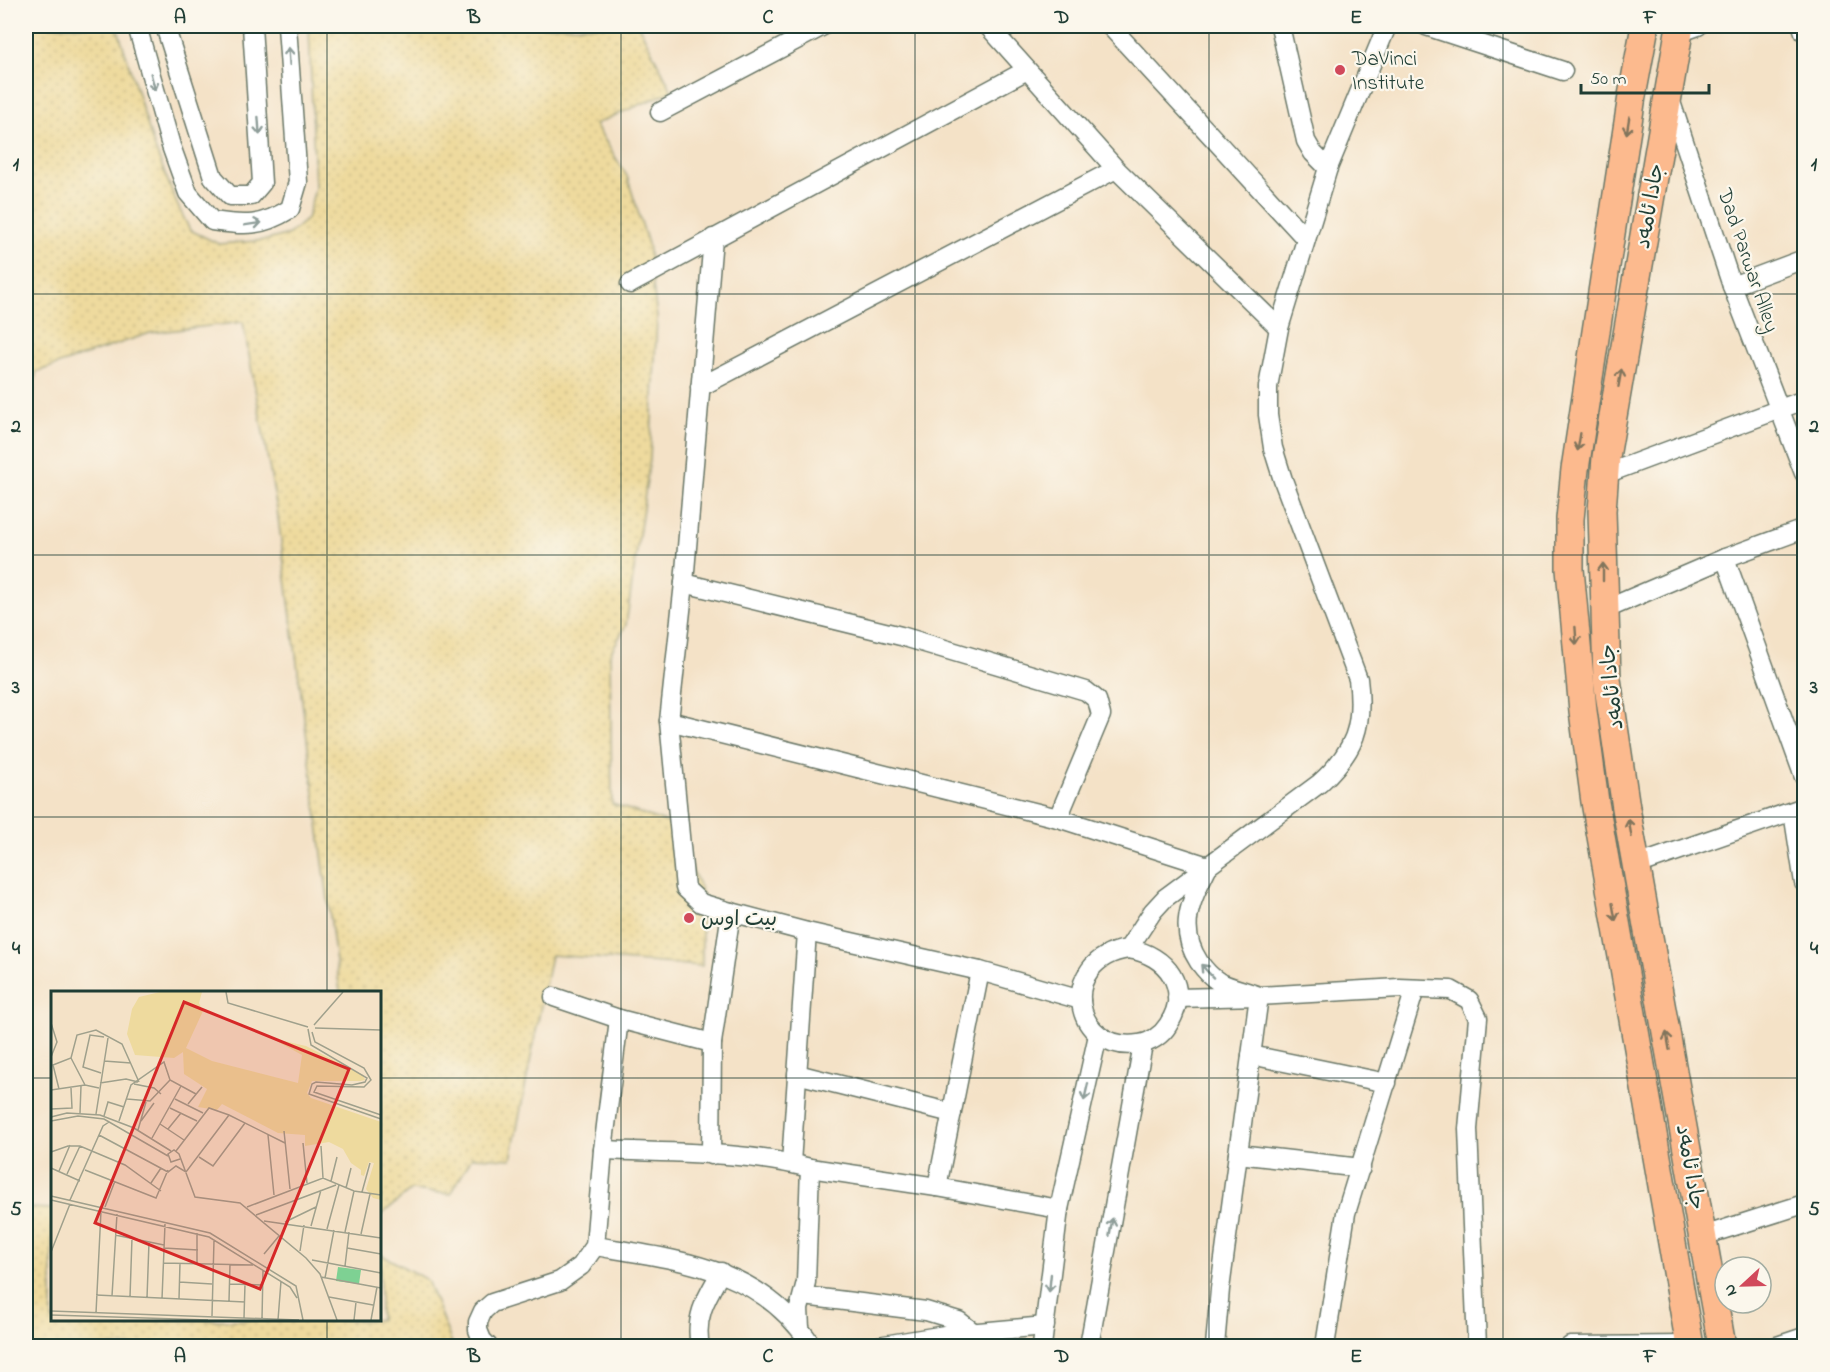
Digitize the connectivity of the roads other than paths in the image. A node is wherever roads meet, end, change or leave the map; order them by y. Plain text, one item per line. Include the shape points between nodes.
1 (137, 26) edge
2 (165, 26) edge
3 (252, 26) edge
4 (287, 26) edge
5 (823, 26) edge
6 (988, 26) edge
7 (1110, 26) edge
8 (1280, 26) edge
9 (1387, 26) edge
10 (1426, 26) edge
11 (1645, 26) edge
12 (1802, 26) edge
13 (1686, 28) edge
14 (1804, 32) edge
15 (1027, 70) junction
16 (1563, 71) dead end
17 (1668, 94) junction
18 (660, 112) dead end
19 (1329, 168) junction
20 (1116, 169) junction
21 (713, 238) junction
22 (1305, 239) junction
23 (1804, 259) edge
24 (630, 284) dead end
25 (1732, 286) junction
26 (1279, 328) junction
27 (700, 387) junction
28 (1804, 400) edge
29 (1780, 409) junction
30 (1804, 473) edge
31 (1604, 475) junction
32 (1804, 529) edge
33 (1725, 558) junction
34 (684, 583) junction
35 (1604, 610) junction
36 (669, 721) junction
37 (1804, 777) edge
38 (1799, 809) edge
39 (1058, 818) junction
40 (1637, 865) junction
41 (1208, 866) junction
42 (1804, 883) edge
43 (731, 912) junction
44 (807, 932) junction
45 (1128, 949) junction
46 (980, 971) junction
47 (1415, 989) junction
48 (1258, 996) junction
49 (554, 997) dead end
50 (1177, 998) junction
51 (1081, 1000) junction
52 (619, 1018) junction
53 (1098, 1035) junction
54 (712, 1044) junction
55 (1143, 1044) junction
56 (1251, 1055) junction
57 (1673, 1070) junction
58 (797, 1074) junction
59 (1643, 1076) junction
60 (1387, 1083) junction
61 (952, 1113) junction
62 (1683, 1125) junction
63 (1651, 1130) junction
64 (603, 1150) junction
65 (1238, 1154) junction
66 (711, 1155) junction
67 (791, 1163) junction
68 (810, 1168) junction
69 (1361, 1168) junction
70 (936, 1187) junction
71 (1804, 1204) edge
72 (1059, 1209) junction
73 (1703, 1236) junction
74 (595, 1246) junction
75 (721, 1272) junction
76 (804, 1296) junction
77 (1045, 1326) junction
78 (800, 1328) junction
79 (973, 1332) junction
80 (1804, 1337) edge
81 (1690, 1346) edge
82 (488, 1347) edge
83 (700, 1347) edge
84 (812, 1347) edge
85 (878, 1347) edge
86 (1042, 1347) edge
87 (1089, 1347) edge
88 (1215, 1347) edge
89 (1325, 1347) edge
90 (1477, 1347) edge
91 (1570, 1347) edge
92 (1722, 1347) edge
93 (1777, 1347) edge

1 -> 4 street via 188,193 212,221 243,225 272,220 290,209 298,182
3 -> 2 street via 262,183 251,196 230,196 213,177
5 - 18 street
6 - 15 street
7 - 22 street
8 - 19 street via 1306,141
9 - 19 street
10 - 16 street
11 -> 59 main road, جادا ئامەد via 1575,469 1569,544 1588,757
12 - 14 street
13 - 17 main road, جادا ئامەد
15 - 20 street
15 - 21 street
17 - 25 street, Dad Parwar Alley
31 -> 17 main road, جادا ئامەد
19 - 22 street
20 - 26 street
20 - 27 street
21 - 24 street
21 - 27 street
22 - 26 street
23 - 25 street
25 - 29 street, Dad Parwar Alley
26 - 41 street via 1268,387 1273,448 1358,679 1359,726 1337,768
27 - 34 street
28 - 29 street
29 - 30 street, Dad Parwar Alley
29 - 31 street
35 -> 31 main road, جادا ئامەد
32 - 33 street
33 - 35 street
33 - 37 street
34 - 36 street
34 - 39 street via 901,636 1086,691 1097,700 1101,715
40 -> 35 main road, جادا ئامەد via 1607,679
36 - 39 street
36 - 43 street via 685,888 701,903
38 - 40 street
38 - 42 street
39 - 41 street
57 -> 40 main road, جادا ئامەد
41 - 45 street via 1152,911
48 -> 41 street via 1218,981 1194,954 1187,919
43 - 44 street
43 - 54 street
44 - 46 street
44 - 58 street
45 - 50 street via 1163,963 1173,979
45 - 51 street via 1104,956 1094,964 1086,975
46 - 51 street
46 - 61 street
47 - 48 street
47 - 60 street
47 - 90 street via 1461,994 1478,1018 1468,1129
48 - 50 street
48 - 56 street
49 - 52 street
50 - 55 street via 1168,1026
51 - 53 street via 1086,1019
52 - 54 street
52 - 64 street
53 - 55 street via 1118,1044
53 -> 72 street
54 - 66 street
87 -> 55 street
56 - 60 street
56 - 65 street
57 - 59 main road
57 - 62 main road, جادا ئامەد
58 - 61 street
58 - 67 street
59 - 63 main road, جادا ئامەد
60 - 69 street
61 - 70 street
62 - 63 main road
62 - 73 main road, جادا ئامەد
63 - 81 main road, جادا ئامەد
64 - 66 street
64 - 74 street
65 - 69 street
65 - 88 street
66 - 67 street
67 - 68 street
68 - 70 street
68 - 76 street
69 - 89 street via 1346,1213
70 - 72 street
71 - 73 street
72 -> 77 street
73 - 92 main road, جادا ئامەد
74 - 75 street via 695,1263
74 - 82 street via 581,1266 560,1281 492,1303 483,1311 478,1330
75 - 78 street via 776,1305
75 - 83 street via 702,1307
76 - 78 street via 799,1309
76 - 79 street via 926,1311 959,1322
77 - 79 street
77 - 86 street
78 - 84 street
79 - 85 street
80 - 93 street
81 - 91 street

